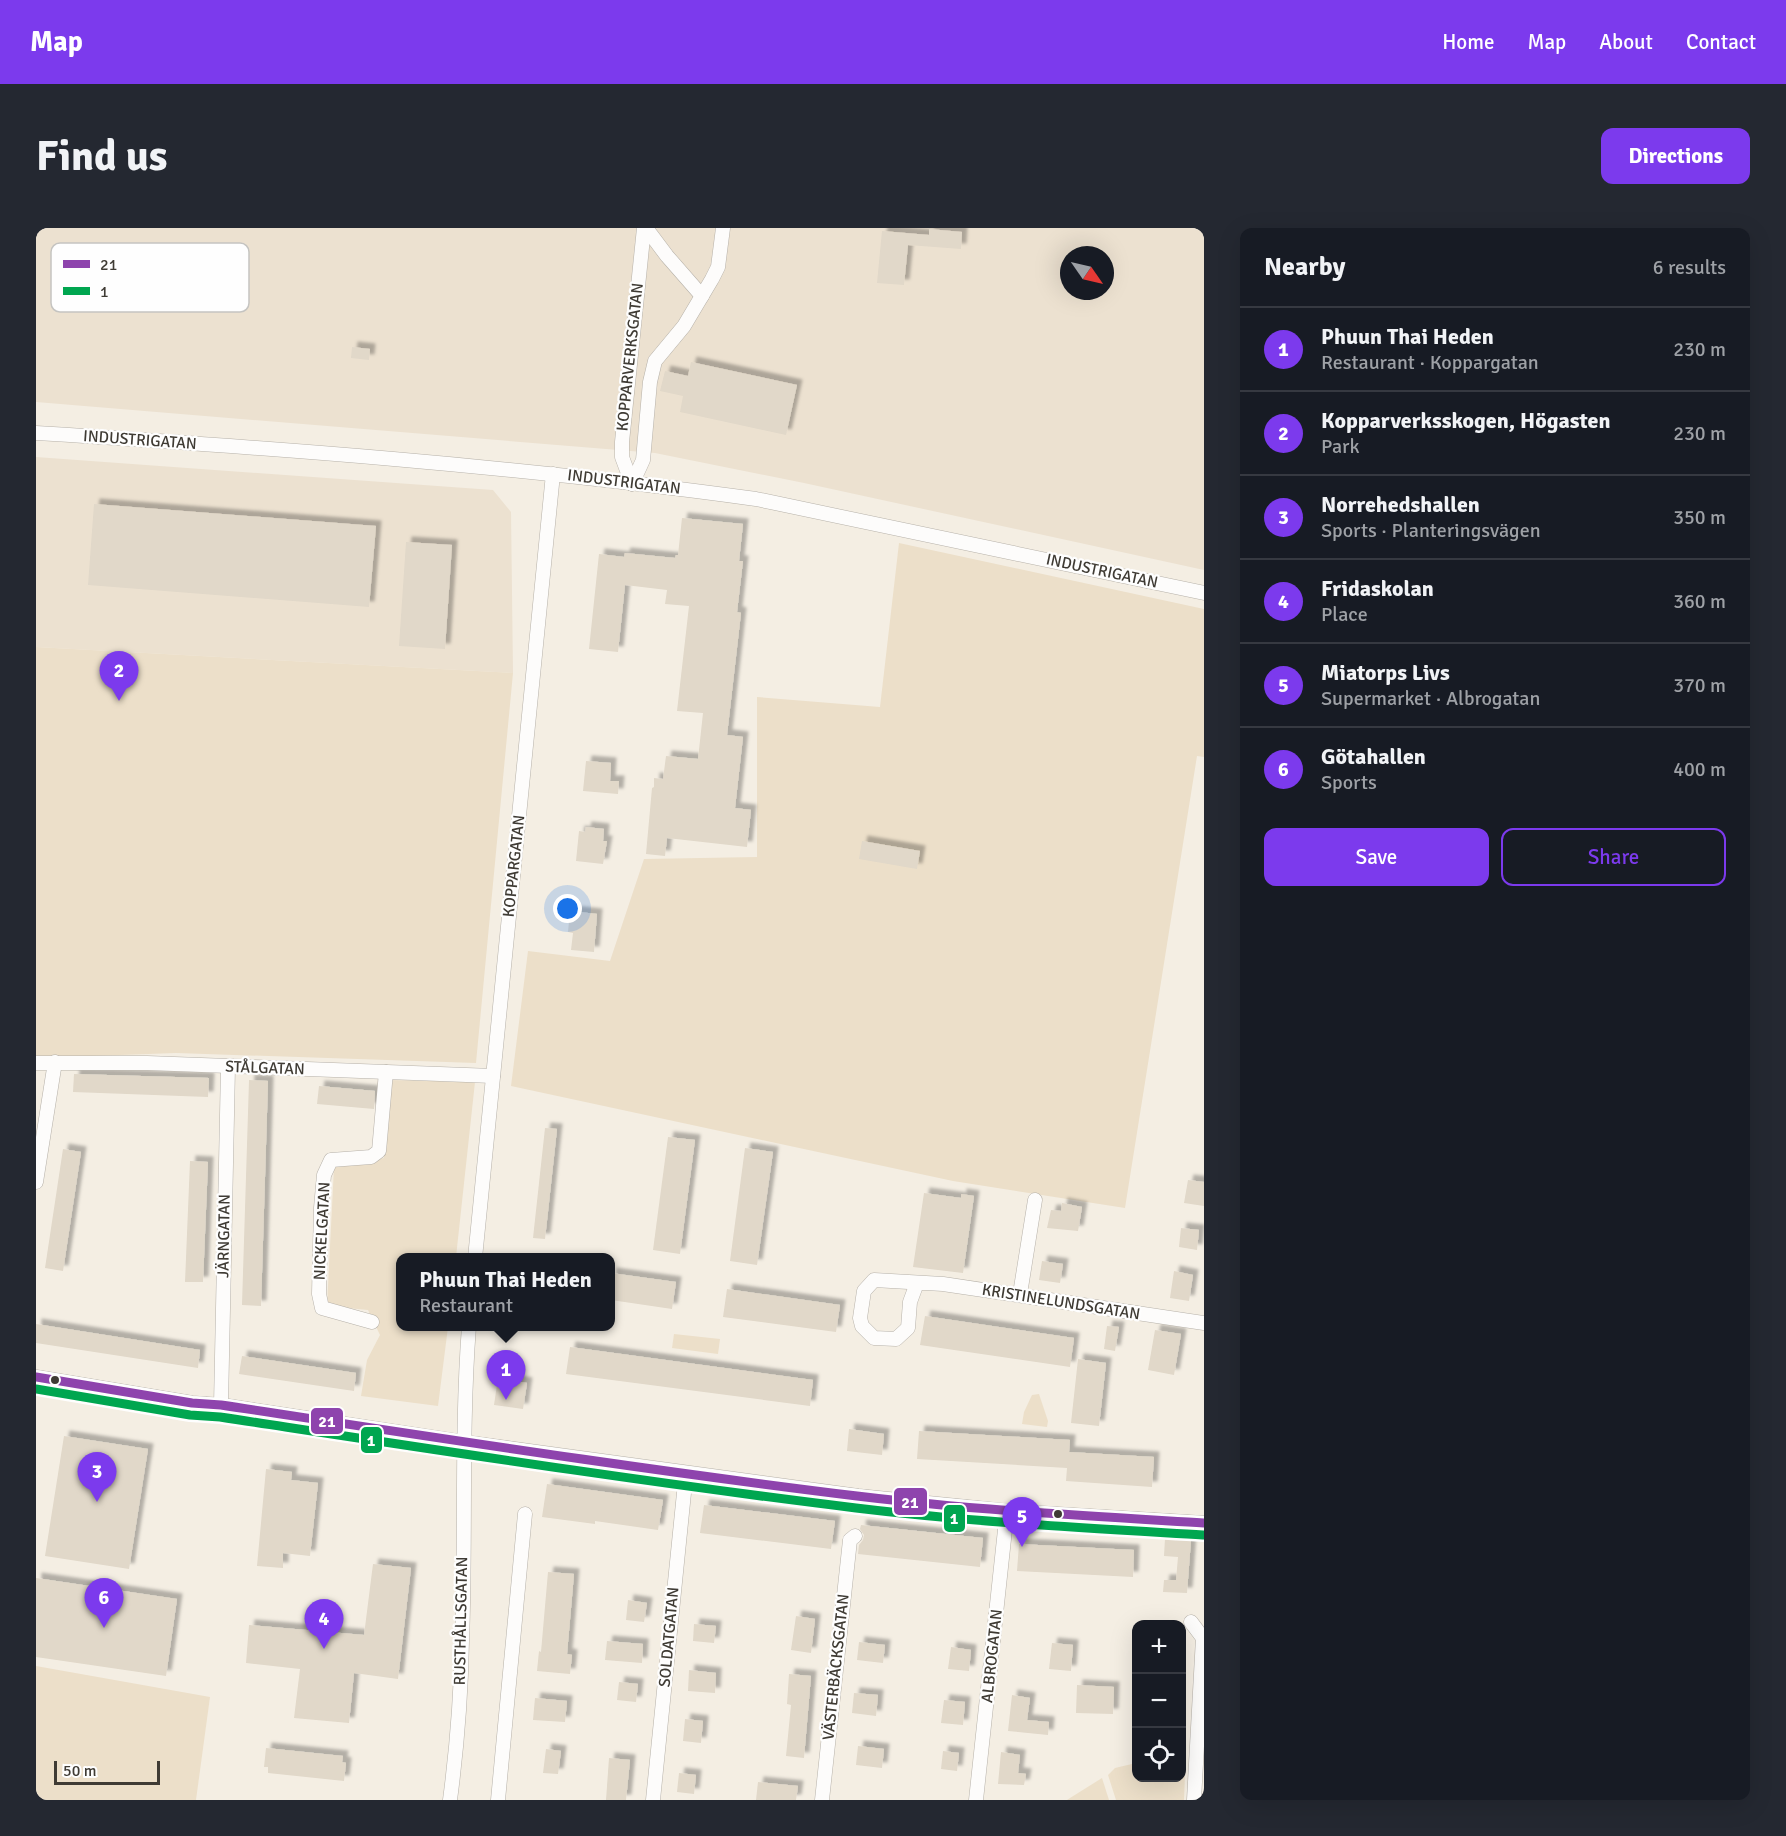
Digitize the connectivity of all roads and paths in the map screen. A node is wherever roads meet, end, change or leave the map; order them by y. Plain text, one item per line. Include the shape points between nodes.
1 (645, 228) edge
2 (723, 228) edge
3 (702, 296) junction
4 (36, 433) edge
5 (553, 474) junction
6 (632, 484) junction
7 (1204, 593) edge
8 (55, 1062) junction
9 (36, 1063) edge
10 (228, 1067) junction
11 (386, 1072) junction
12 (494, 1076) junction
13 (36, 1182) edge
14 (1035, 1200) dead end
15 (475, 1253) edge
16 (917, 1283) junction
17 (1020, 1294) junction
18 (372, 1322) dead end
19 (1204, 1323) edge
20 (469, 1331) edge
21 (36, 1377) edge
22 (221, 1405) junction
23 (463, 1442) junction
24 (686, 1473) junction
25 (1007, 1511) junction
26 (525, 1514) dead end
27 (1204, 1523) edge
28 (855, 1536) dead end
29 (1191, 1622) dead end
30 (450, 1800) edge
31 (498, 1800) edge
32 (653, 1800) edge
33 (822, 1800) edge
34 (976, 1800) edge
35 (1194, 1800) edge

1 - 3 street
1 - 6 street, KOPPARVERKSGATAN via 622,442 622,457
2 - 3 street via 718,267
3 - 6 street via 655,361 643,460
4 - 5 street, INDUSTRIGATAN via 256,447
5 - 6 street, INDUSTRIGATAN
5 - 12 street, KOPPARGATAN
6 - 7 street, INDUSTRIGATAN via 756,499
8 - 9 street, STÅLGATAN
8 - 10 street, STÅLGATAN
8 - 13 street
10 - 11 street, STÅLGATAN
10 - 22 street, JÄRNGATAN
11 - 12 street, STÅLGATAN
11 - 18 street, NICKELGATAN via 379,1150 371,1157 331,1160 324,1175 321,1208 322,1308
12 - 15 street, KOPPARGATAN
14 - 17 street
16 - 16 street, KRISTINELUNDSGATAN via 910,1302 908,1328 896,1339 874,1338 860,1318 864,1292 874,1280
16 - 17 street, KRISTINELUNDSGATAN
17 - 19 street, KRISTINELUNDSGATAN
20 - 23 street
21 - 22 street
22 - 23 street
23 - 24 street
23 - 30 street, RUSTHÅLLSGATAN via 462,1641
24 - 25 street
24 - 32 street, SOLDATGATAN
25 - 27 street
25 - 34 street, ALBROGATAN
26 - 31 street
28 - 33 street, VÄSTERBÄCKSGATAN via 850,1540
29 - 35 street via 1203,1638

